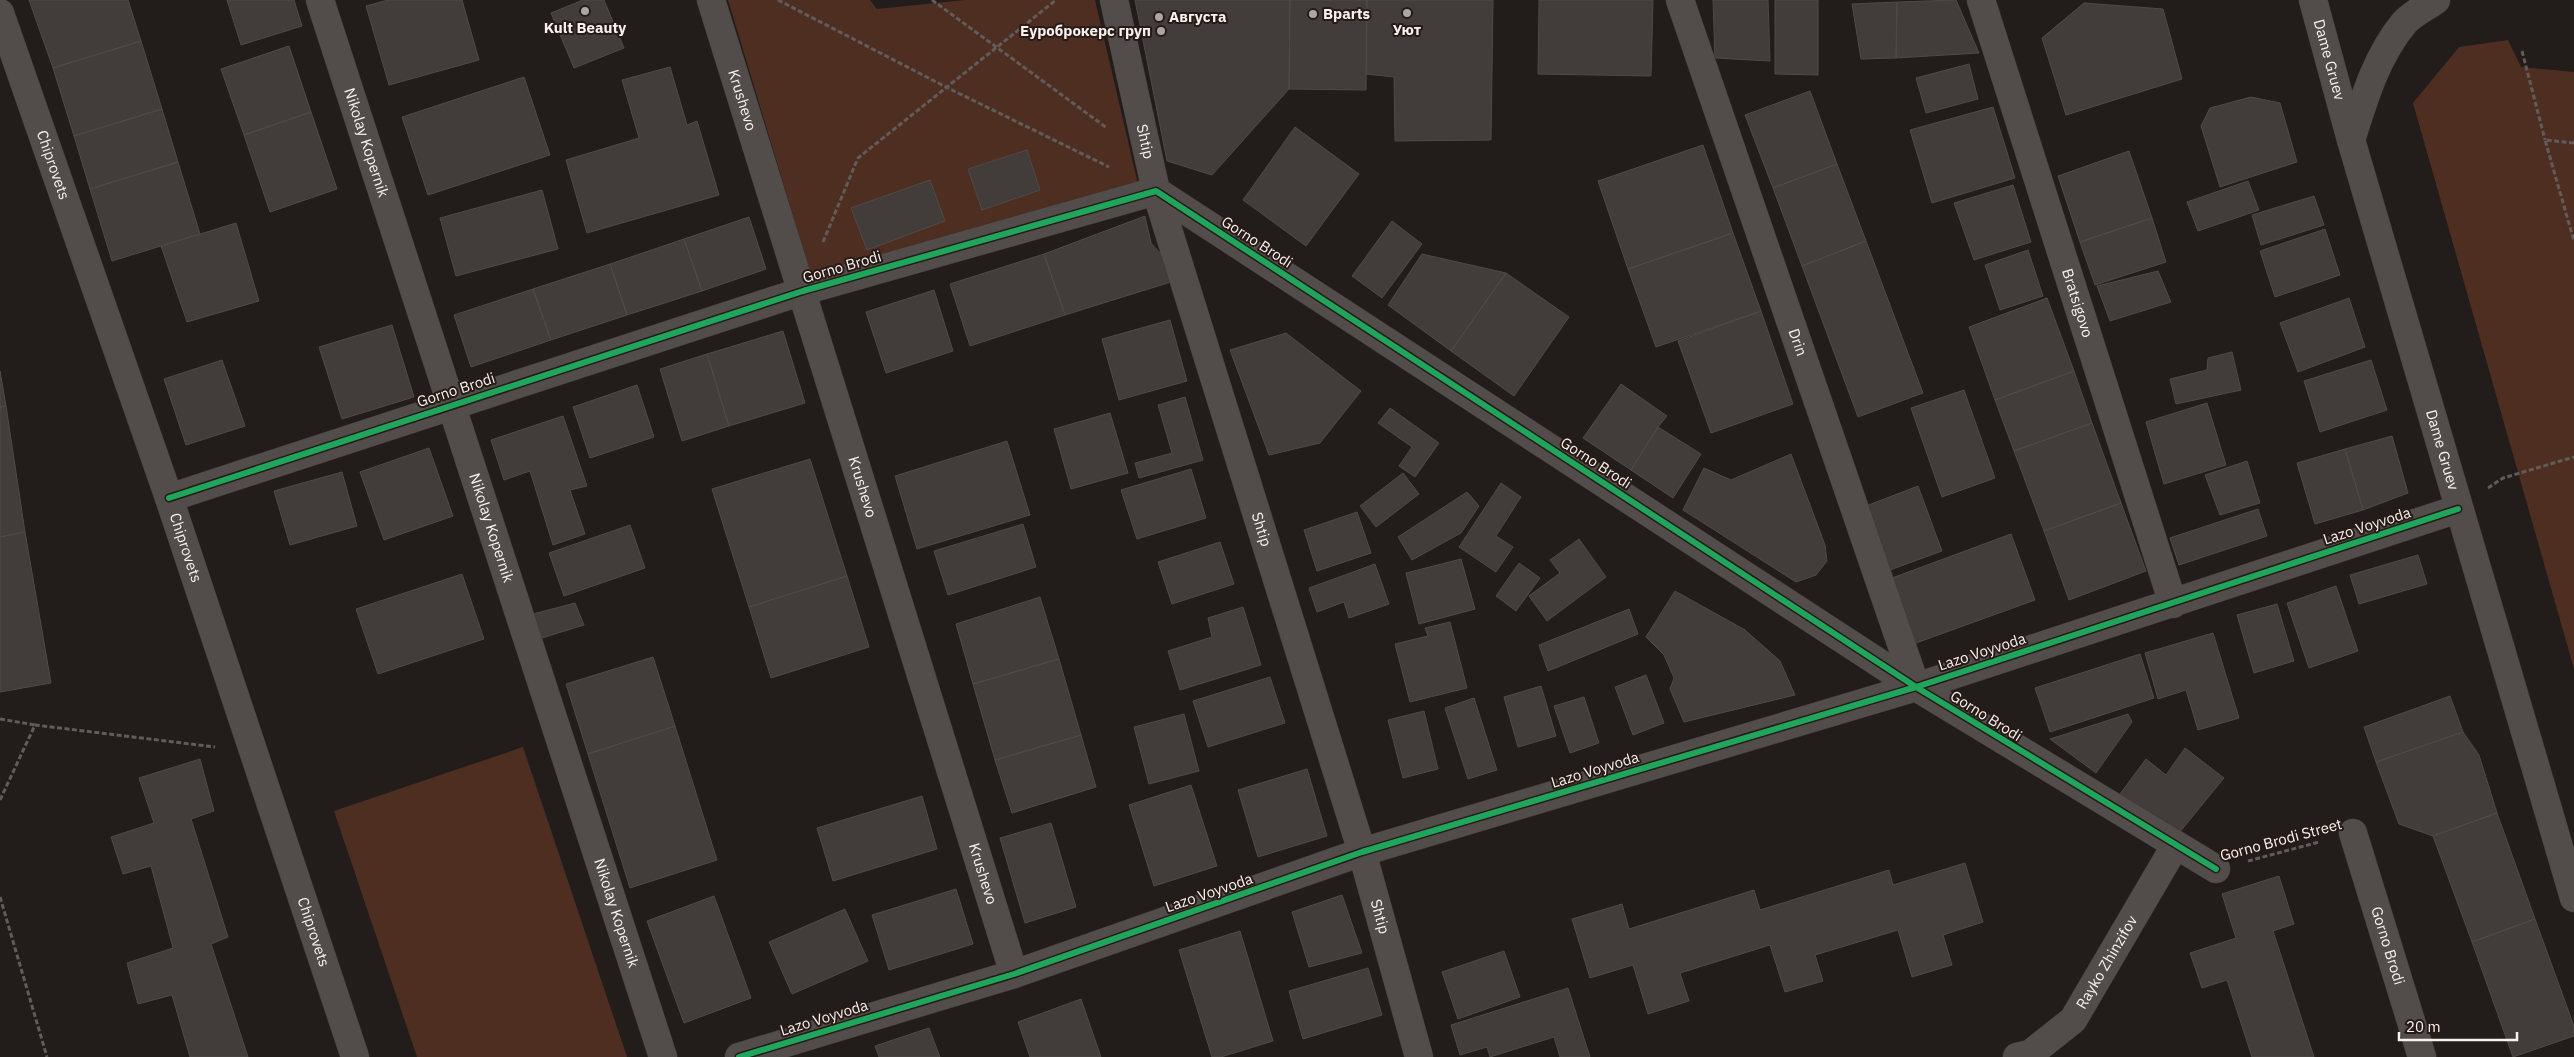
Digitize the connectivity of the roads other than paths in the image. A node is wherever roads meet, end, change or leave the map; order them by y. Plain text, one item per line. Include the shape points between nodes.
1 (320, 0) edge
2 (711, 0) edge
3 (1114, 0) edge
4 (1680, 0) edge
5 (1981, 0) edge
6 (2313, 0) edge
7 (2436, 0) edge
8 (0, 13) edge
9 (2351, 140) junction
10 (1156, 191) junction
11 (803, 291) junction
12 (451, 405) junction
13 (170, 498) junction
14 (2458, 509) junction
15 (2173, 604) junction
16 (1916, 687) junction
17 (2353, 833) road end
18 (2175, 846) junction
19 (1362, 852) junction
20 (2216, 869) road end
21 (2574, 898) edge
22 (1014, 974) junction
23 (2026, 1056) edge
24 (354, 1057) edge
25 (663, 1057) edge
26 (739, 1057) edge
27 (1419, 1057) edge
28 (2422, 1057) edge

1 - 12 street, Nikolay Kopernik
2 - 11 street, Krushevo
3 - 10 street, Shtip
4 - 16 street, Drin
5 - 15 street, Bratsigovo
6 - 9 street, Dame Gruev
7 - 9 street via 2405,22 2382,54
8 - 13 street, Chiprovets
9 - 14 street, Dame Gruev
10 - 11 street, Gorno Brodi
10 - 16 street, Gorno Brodi
10 - 19 street, Shtip
11 - 12 street, Gorno Brodi
11 - 22 street, Krushevo
12 - 13 street, Gorno Brodi
12 - 25 street, Nikolay Kopernik
13 - 24 street, Chiprovets
14 - 15 street, Lazo Voyvoda
14 - 21 street, Dame Gruev
15 - 16 street, Lazo Voyvoda
16 - 18 street, Gorno Brodi
16 - 19 street, Lazo Voyvoda
17 - 28 street, Gorno Brodi
18 - 20 street, Gorno Brodi
18 - 23 street, Rayko Zhinzifov via 2073,1020
19 - 22 street, Lazo Voyvoda
19 - 27 street, Shtip
22 - 26 street, Lazo Voyvoda

